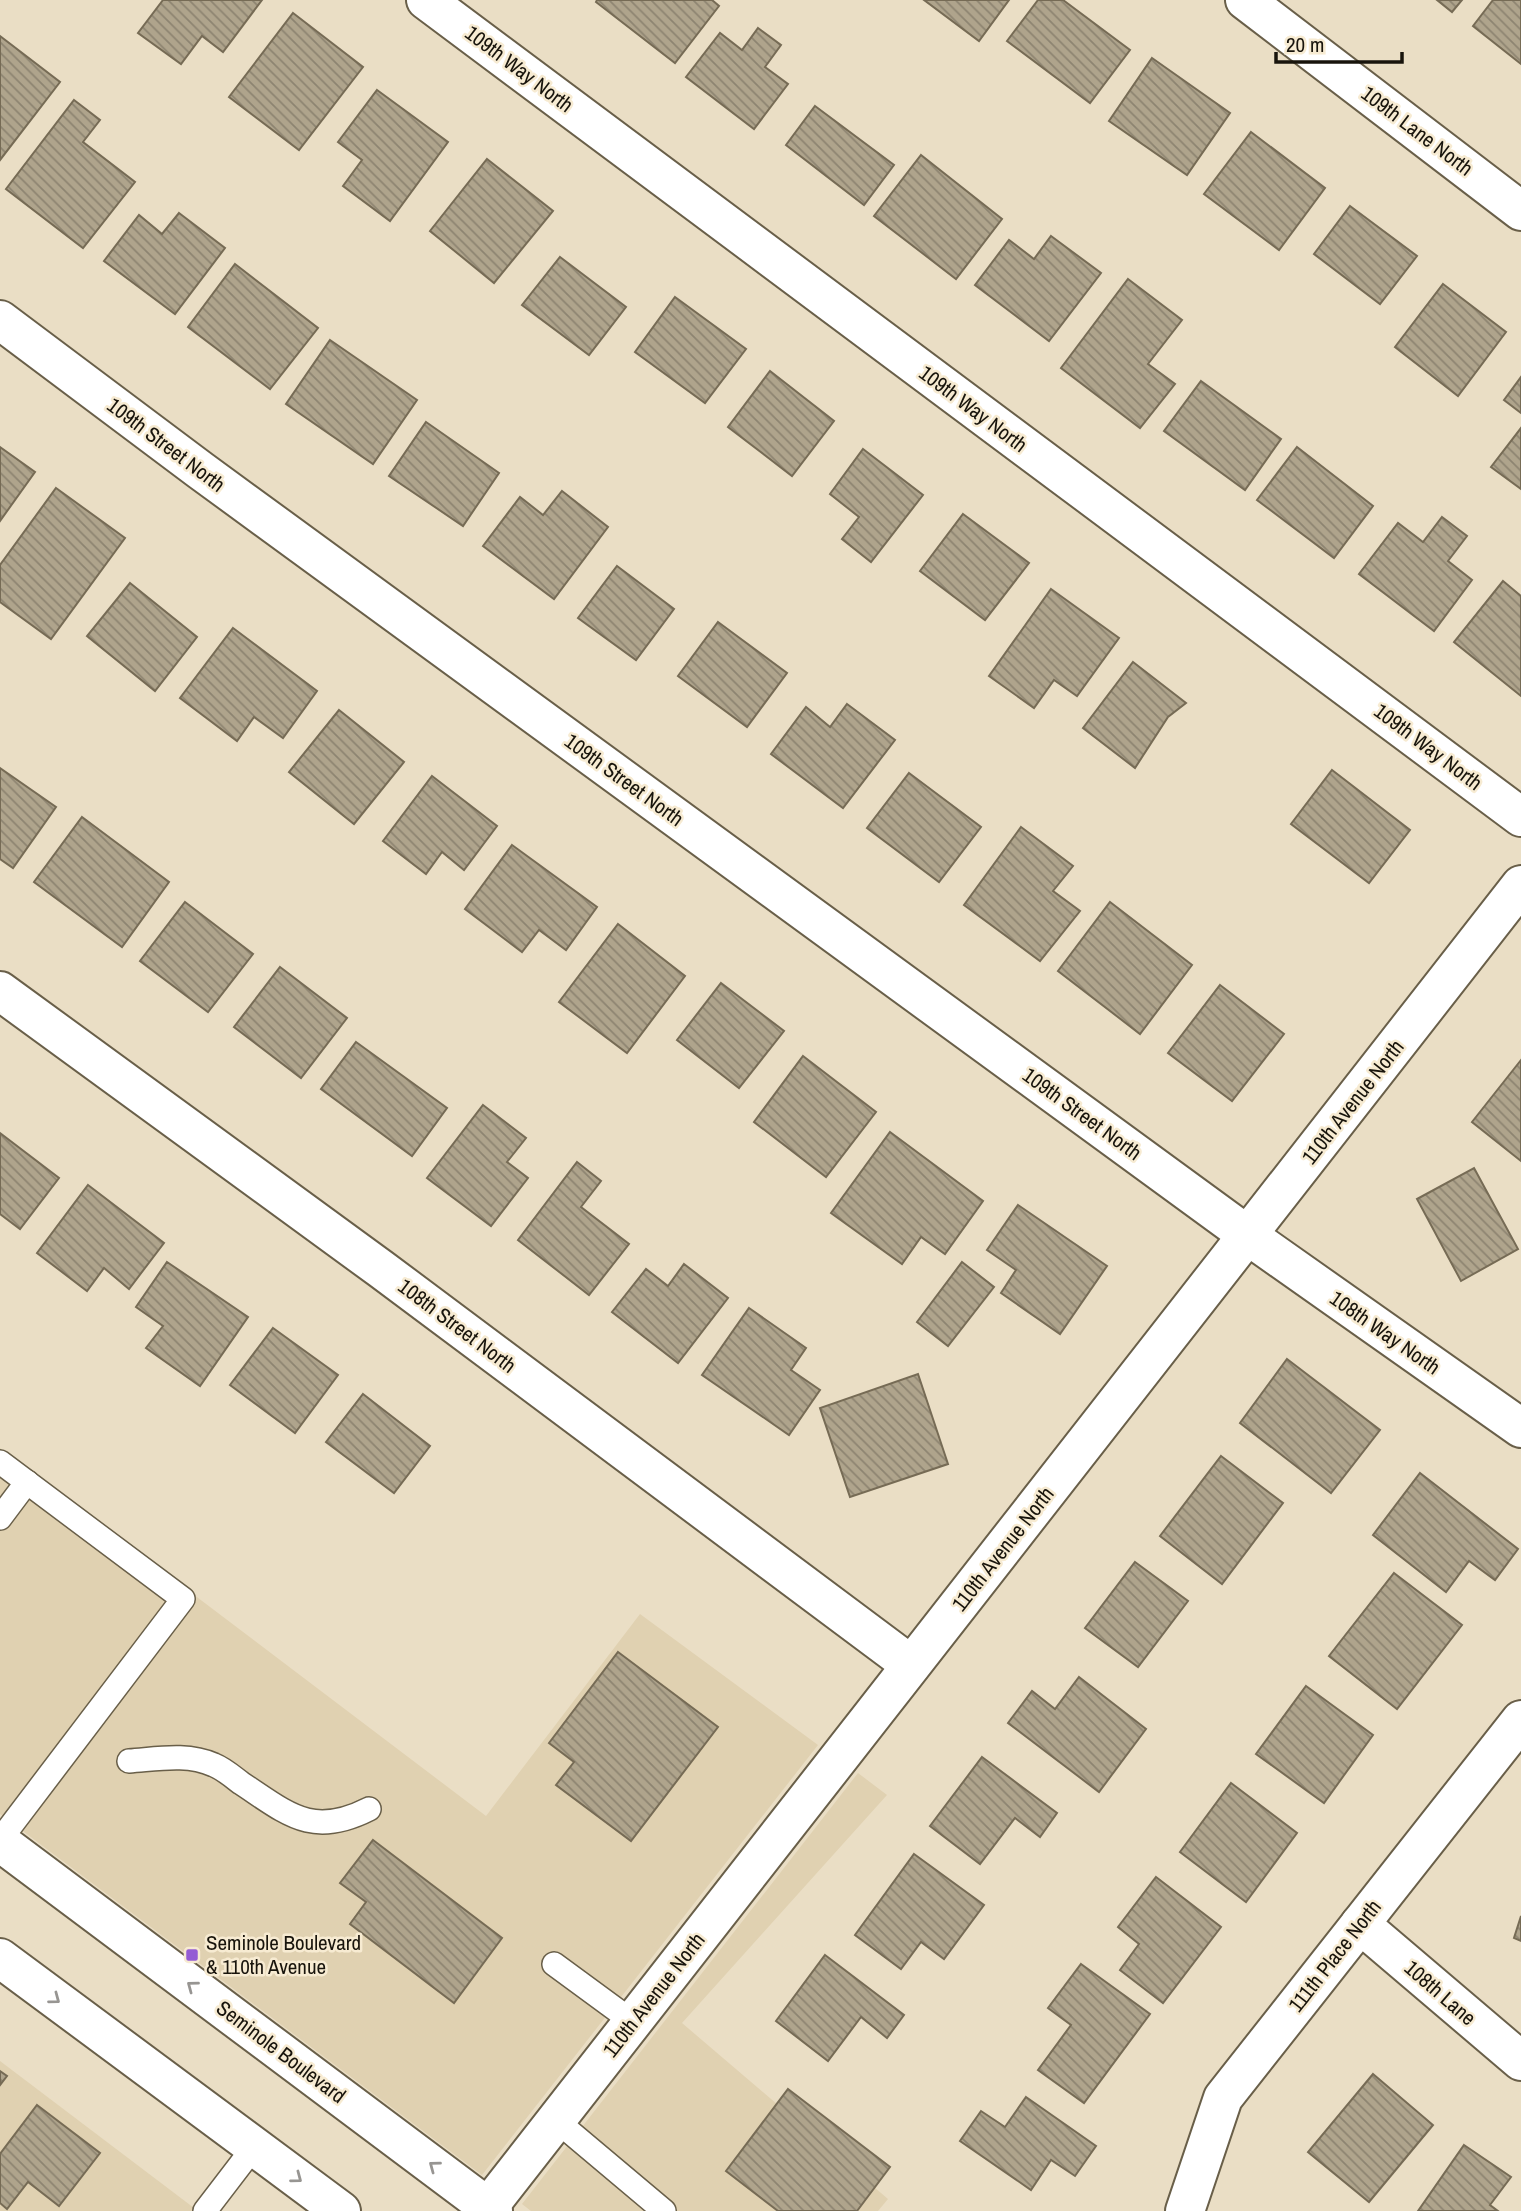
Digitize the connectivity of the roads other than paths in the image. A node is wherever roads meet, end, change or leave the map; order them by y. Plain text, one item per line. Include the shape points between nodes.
1 (426, 0) edge
2 (1245, 0) edge
3 (1521, 211) edge
4 (0, 320) edge
5 (1521, 817) edge
6 (1521, 885) edge
7 (0, 991) edge
8 (1250, 1237) junction
9 (1521, 1428) edge
10 (0, 1462) edge
11 (27, 1482) junction
12 (0, 1518) edge
13 (911, 1665) junction
14 (1521, 1720) edge
15 (129, 1761) dead end
16 (369, 1810) dead end
17 (0, 1841) edge
18 (1360, 1924) junction
19 (0, 1958) edge
20 (554, 1964) dead end
21 (633, 2022) junction
22 (1521, 2061) edge
23 (556, 2121) junction
24 (254, 2147) junction
25 (489, 2210) edge
26 (205, 2211) edge
27 (341, 2211) edge
28 (664, 2211) edge
29 (1185, 2211) edge

1 - 5 street, 109th Way North
2 - 3 street, 109th Lane North
4 - 8 street, 109th Street North
6 - 8 street, 110th Avenue North
7 - 13 street, 108th Street North via 382,1269
8 - 9 street, 108th Way North
8 - 13 street, 110th Avenue North
10 - 11 lane
11 - 12 lane
11 - 17 lane via 183,1599
13 - 21 street, 110th Avenue North
14 - 18 street, 111th Place North
15 - 16 lane via 191,1757 204,1761 287,1814 313,1822 348,1820
25 -> 17 street, Seminole Boulevard
18 - 22 street, 108th Lane
18 - 29 street, 111th Place North via 1223,2098
19 -> 24 street
20 - 21 lane
21 - 23 street, 110th Avenue North
23 - 25 street, 110th Avenue North
23 - 28 lane
24 - 26 lane
24 -> 27 street

